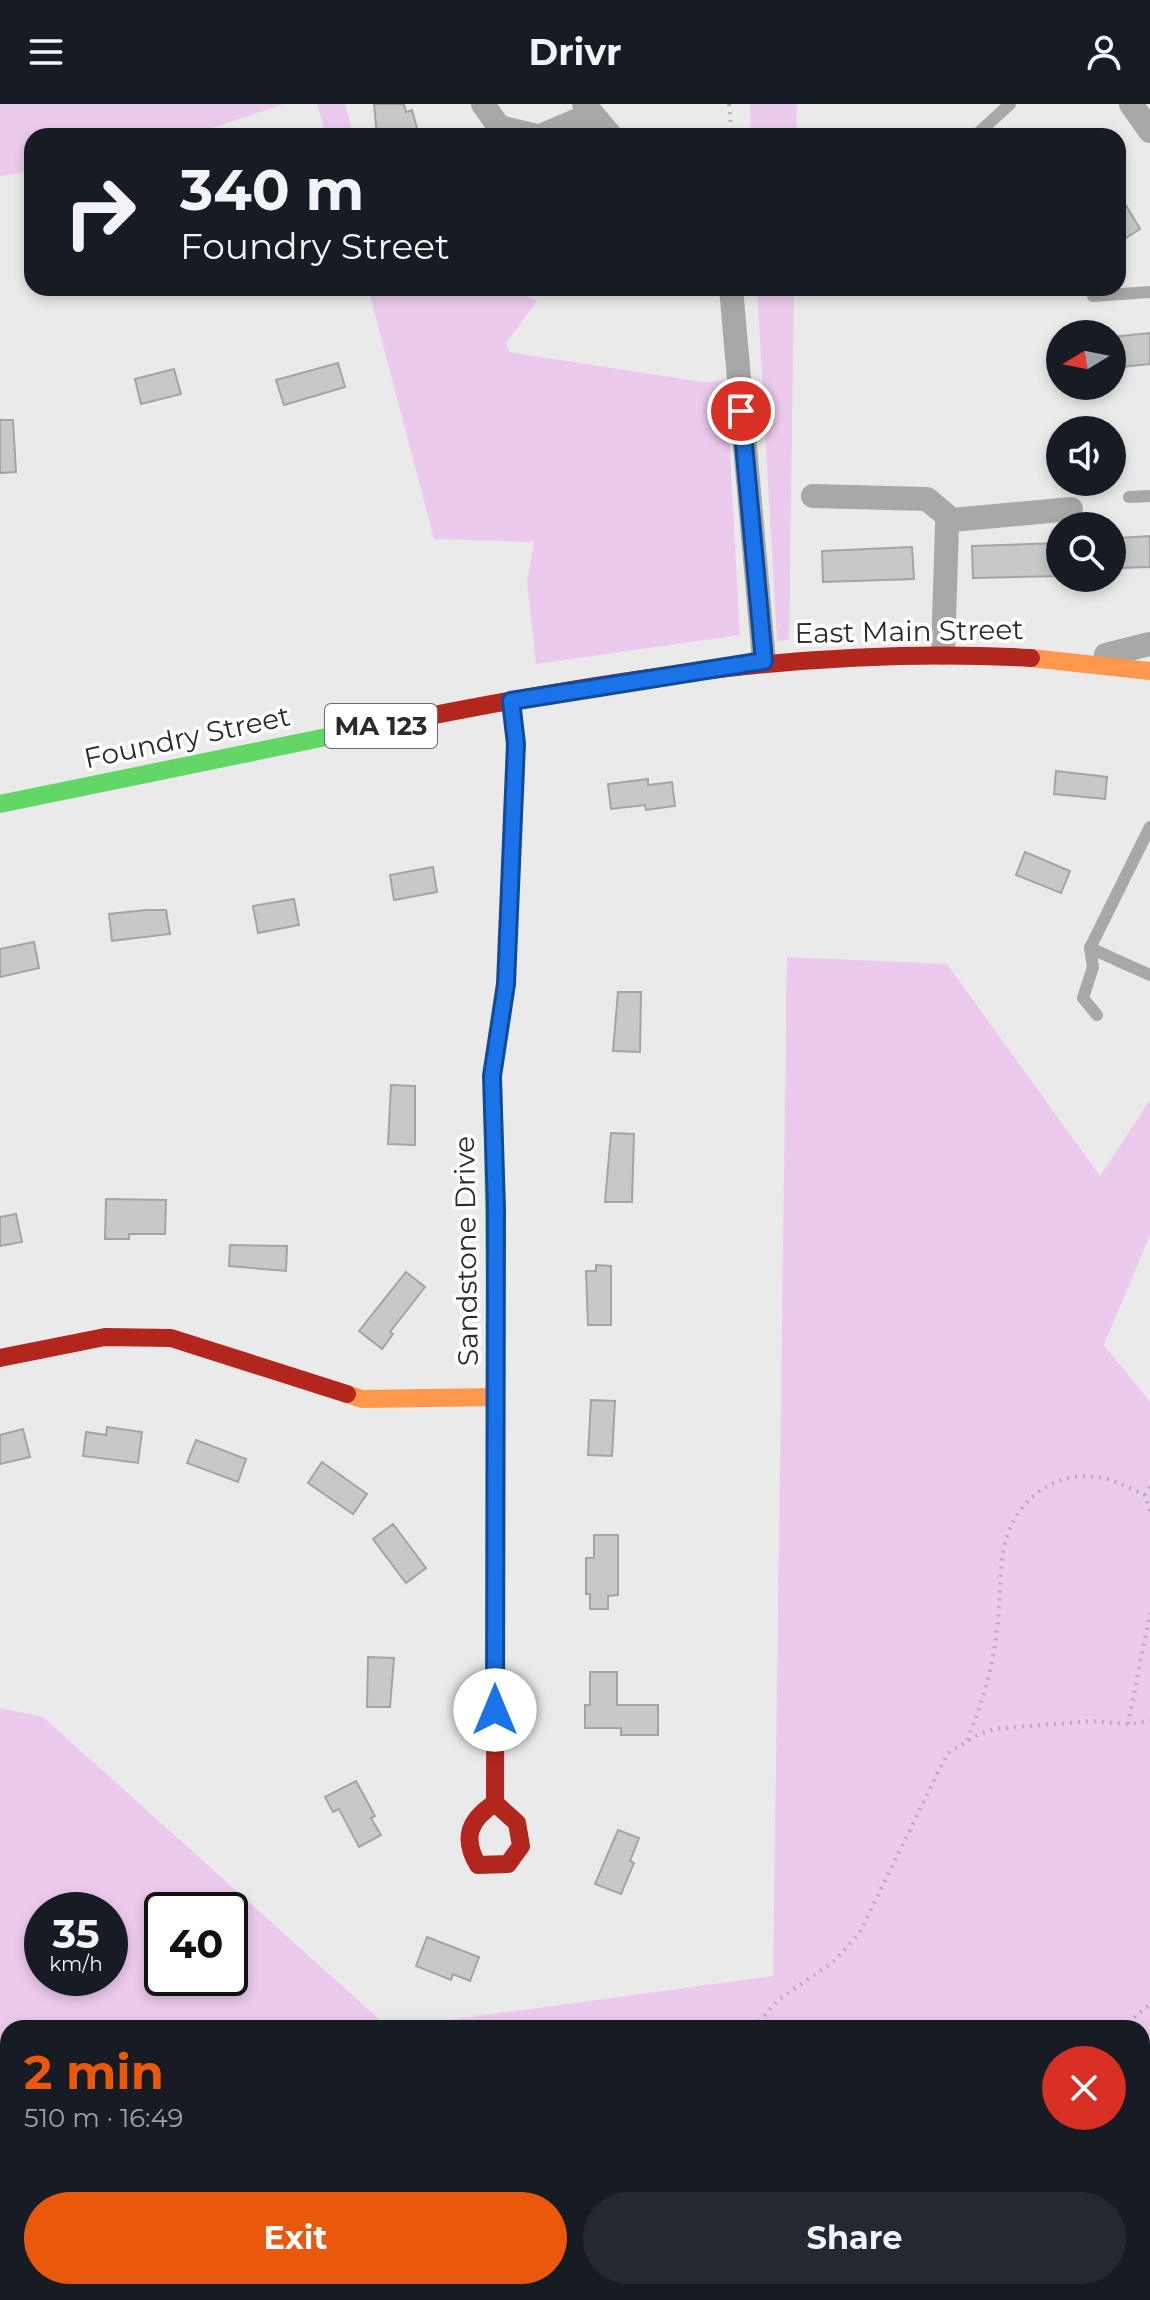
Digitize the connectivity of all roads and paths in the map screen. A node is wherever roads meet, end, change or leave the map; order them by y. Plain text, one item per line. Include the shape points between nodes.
1 (483, 104) edge
2 (729, 104) edge
3 (1010, 104) edge
4 (1131, 104) edge
5 (588, 109) edge
6 (503, 128) edge
7 (553, 128) edge
8 (604, 128) edge
9 (731, 128) edge
10 (984, 128) edge
11 (1150, 131) edge
12 (1150, 292) edge
13 (1126, 294) edge
14 (732, 296) edge
15 (813, 496) dead end
16 (1150, 496) edge
17 (1129, 497) dead end
18 (1071, 509) dead end
19 (952, 520) junction
20 (1150, 644) edge
21 (943, 653) junction
22 (764, 661) junction
23 (1099, 663) junction
24 (1150, 671) edge
25 (511, 701) junction
26 (0, 804) edge
27 (1150, 827) edge
28 (1144, 854) edge
29 (1090, 948) junction
30 (1150, 975) edge
31 (1097, 1015) dead end
32 (0, 1358) edge
33 (496, 1397) junction
34 (1150, 1487) edge
35 (1145, 1495) junction
36 (1150, 1512) edge
37 (1150, 1613) edge
38 (1150, 1721) edge
39 (1128, 1724) junction
40 (967, 1741) junction
41 (495, 1803) dead end
42 (1150, 2004) edge
43 (761, 2020) edge
44 (1131, 2020) edge

1 - 6 street
2 - 9 path
3 - 10 lane
4 - 11 street
5 - 7 street
5 - 8 street
12 - 13 lane
14 - 22 street
15 - 19 street via 927,499
16 - 17 lane
18 - 19 street
19 - 21 street via 947,525
20 - 23 street via 1106,655
21 - 22 main road, East Main Street / MA 123
21 - 23 main road, East Main Street / MA 123
22 - 25 main road, Foundry Street / MA 123
23 - 24 main road, East Main Street / MA 123
25 - 26 main road, Foundry Street / MA 123
25 - 33 main road, Sandstone Drive via 516,744 506,984 492,1076
27 - 28 lane
28 - 29 lane
29 - 30 lane
29 - 31 lane via 1093,967 1083,998
32 - 33 main road via 105,1337 160,1337 362,1399
33 - 41 main road, Sandstone Drive
34 - 35 path
35 - 36 path
35 - 40 path via 1099,1477 1061,1480 1039,1488 1020,1508 1004,1549 995,1645
37 - 39 path
38 - 39 path
39 - 40 path via 1091,1721 995,1729
40 - 43 path via 947,1754 859,1934
42 - 44 path

